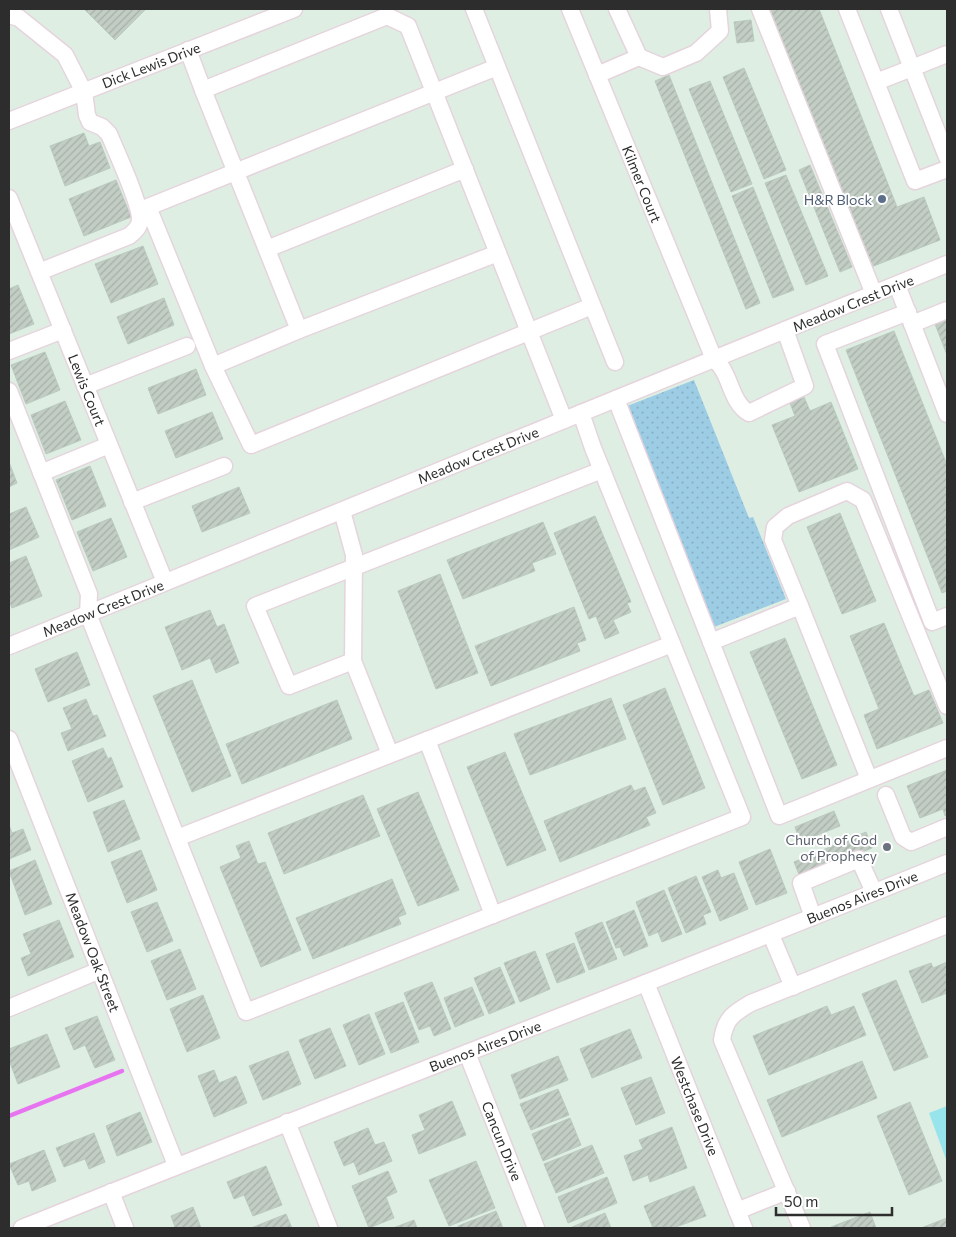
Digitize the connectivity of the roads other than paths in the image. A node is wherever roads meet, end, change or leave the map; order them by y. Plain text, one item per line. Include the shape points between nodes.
1 (294, 9) edge
2 (474, 9) edge
3 (570, 9) edge
4 (617, 9) edge
5 (718, 9) edge
6 (760, 9) edge
7 (847, 9) edge
8 (888, 9) edge
9 (9, 15) edge
10 (188, 50) junction
11 (947, 54) edge
12 (638, 57) junction
13 (497, 66) junction
14 (912, 68) junction
15 (597, 75) junction
16 (876, 82) junction
17 (203, 90) junction
18 (84, 92) junction
19 (434, 92) junction
20 (9, 121) edge
21 (114, 122) dead end
22 (946, 169) edge
23 (464, 170) junction
24 (236, 172) junction
25 (9, 198) edge
26 (148, 207) junction
27 (12, 215) edge
28 (267, 249) junction
29 (498, 253) junction
30 (947, 264) edge
31 (39, 272) junction
32 (897, 285) junction
33 (874, 294) junction
34 (592, 306) junction
35 (947, 310) edge
36 (910, 318) junction
37 (63, 330) junction
38 (300, 330) junction
39 (785, 330) junction
40 (529, 332) junction
41 (187, 346) dead end
42 (9, 351) edge
43 (714, 360) junction
44 (615, 362) dead end
45 (213, 366) junction
46 (85, 386) junction
47 (9, 391) edge
48 (616, 399) junction
49 (581, 413) junction
50 (947, 414) edge
51 (564, 420) junction
52 (109, 445) junction
53 (224, 466) dead end
54 (602, 470) junction
55 (41, 473) junction
56 (132, 502) junction
57 (342, 510) junction
58 (354, 566) junction
59 (165, 582) junction
60 (800, 606) junction
61 (88, 614) junction
62 (947, 616) edge
63 (711, 642) junction
64 (672, 644) junction
65 (9, 646) edge
66 (352, 661) junction
67 (947, 706) edge
68 (9, 739) edge
69 (428, 740) junction
70 (947, 748) edge
71 (390, 754) junction
72 (869, 780) junction
73 (886, 795) dead end
74 (947, 827) edge
75 (177, 838) junction
76 (947, 862) edge
77 (874, 892) junction
78 (493, 915) junction
79 (813, 917) junction
80 (947, 925) edge
81 (771, 935) junction
82 (100, 970) junction
83 (646, 983) junction
84 (793, 987) junction
85 (9, 1008) edge
86 (467, 1054) junction
87 (287, 1122) junction
88 (176, 1165) junction
89 (787, 1191) junction
90 (111, 1192) junction
91 (737, 1211) junction
92 (22, 1228) edge
93 (126, 1228) edge
94 (329, 1228) edge
95 (536, 1228) edge
96 (744, 1228) edge
97 (802, 1228) edge

1 - 10 street, Dick Lewis Drive
2 - 13 street
3 - 15 street, Kilmer Court
4 - 12 street
5 - 12 street via 720,31 696,53 663,67
6 - 33 street
7 - 16 street
8 - 14 street
9 - 18 street via 19,18 65,55
10 - 17 street
10 - 18 street, Dick Lewis Drive
11 - 14 street
12 - 15 street
13 - 19 street
13 - 34 street
14 - 16 street
14 - 22 street
15 - 43 street, Kilmer Court
16 - 22 street via 916,181
17 - 19 street via 387,16 408,26
17 - 24 street
18 - 20 street, Dick Lewis Drive
18 - 31 street via 90,122 109,134 136,199 141,221 129,236
19 - 23 street
19 - 24 street
21 - 26 street
23 - 28 street
23 - 29 street
24 - 26 street
24 - 28 street
25 - 27 street, Lewis Court
26 - 45 street
27 - 31 street, Lewis Court
28 - 38 street
29 - 38 street
29 - 40 street
30 - 32 street, Meadow Crest Drive
31 - 37 street, Lewis Court
32 - 33 street, Meadow Crest Drive
32 - 36 street
33 - 39 street, Meadow Crest Drive
34 - 40 street
34 - 44 street
35 - 36 street
36 - 50 street
36 - 62 street via 825,344 932,622
37 - 42 street
37 - 46 street, Lewis Court
38 - 45 street
39 - 43 street, Meadow Crest Drive
39 - 43 street, Kilmer Court via 805,386 749,413 740,408 721,365
40 - 45 street via 251,445
40 - 51 street
41 - 46 street
43 - 48 street, Meadow Crest Drive
46 - 52 street, Lewis Court
47 - 55 street
48 - 49 street, Meadow Crest Drive
48 - 63 street
49 - 51 street, Meadow Crest Drive
49 - 54 street
51 - 57 street, Meadow Crest Drive
52 - 55 street
52 - 56 street, Lewis Court
53 - 56 street
54 - 58 street
54 - 64 street
55 - 61 street via 89,594
56 - 59 street, Lewis Court
57 - 58 street via 354,554
57 - 59 street, Meadow Crest Drive
58 - 66 street
58 - 66 street via 255,606 289,686
59 - 61 street, Meadow Crest Drive
60 - 63 street
60 - 67 street via 774,540 775,527 788,516 847,491 863,500
60 - 72 street
61 - 65 street, Meadow Crest Drive
61 - 75 street
63 - 72 street via 779,816
64 - 69 street
64 - 78 street via 742,817
66 - 71 street
68 - 82 street, Meadow Oak Street
69 - 71 street
69 - 78 street
70 - 72 street
71 - 75 street
73 - 74 street via 903,837 911,842
75 - 78 street via 246,1012
76 - 77 street, Buenos Aires Drive
77 - 79 street, Buenos Aires Drive
77 - 79 street via 859,859 801,883
79 - 81 street, Buenos Aires Drive
80 - 84 street
81 - 83 street, Buenos Aires Drive
81 - 84 street
82 - 85 street
82 - 88 street, Meadow Oak Street
83 - 86 street, Buenos Aires Drive
83 - 91 street, Westchase Drive
84 - 89 street via 732,1014 722,1040
86 - 87 street, Buenos Aires Drive
86 - 95 street, Cancun Drive
87 - 88 street, Buenos Aires Drive
87 - 94 street
88 - 90 street, Buenos Aires Drive
89 - 91 street
89 - 97 street
90 - 92 street, Buenos Aires Drive
90 - 93 street
91 - 96 street, Westchase Drive

